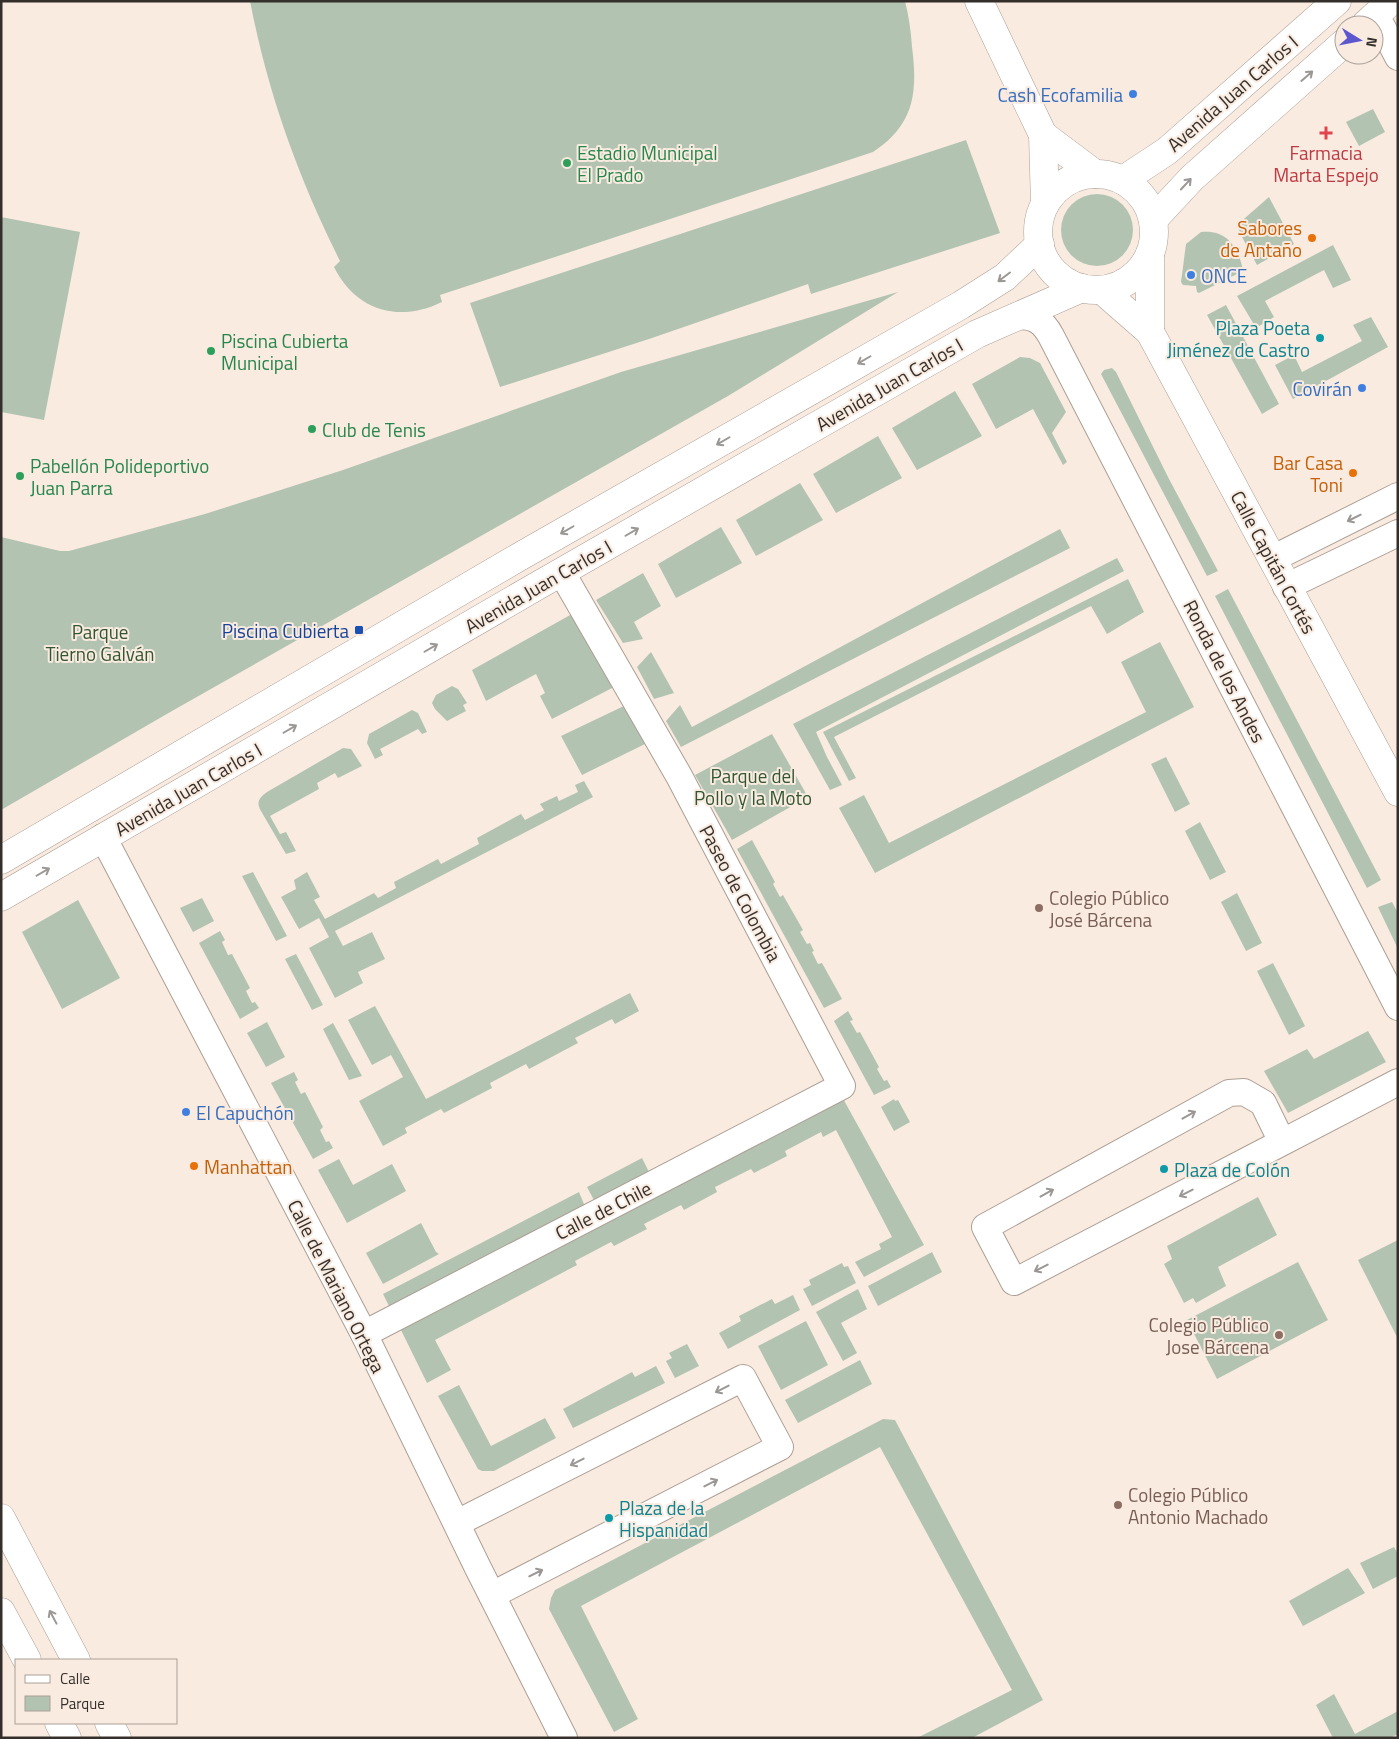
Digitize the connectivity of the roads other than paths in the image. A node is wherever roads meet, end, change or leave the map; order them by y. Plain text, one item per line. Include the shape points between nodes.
1 (979, 1) edge
2 (1337, 1) edge
3 (1377, 14) edge
4 (1334, 52) edge
5 (1398, 57) edge
6 (1043, 135) junction
7 (1094, 174) junction
8 (1123, 180) junction
9 (1045, 204) junction
10 (1153, 220) junction
11 (1040, 244) junction
12 (1150, 254) junction
13 (1092, 289) junction
14 (1056, 299) junction
15 (1018, 316) junction
16 (1150, 332) junction
17 (1051, 336) junction
18 (1398, 496) edge
19 (1398, 533) edge
20 (1272, 559) junction
21 (562, 573) junction
22 (1286, 587) junction
23 (1398, 792) edge
24 (103, 838) junction
25 (1, 860) edge
26 (1, 896) edge
27 (1398, 1006) edge
28 (1398, 1082) edge
29 (842, 1086) joint
30 (1287, 1140) junction
31 (364, 1334) junction
32 (1, 1518) edge
33 (456, 1523) junction
34 (492, 1595) junction
35 (1, 1612) edge
36 (26, 1659) edge
37 (75, 1659) edge
38 (60, 1724) edge
39 (110, 1724) edge
40 (67, 1738) edge
41 (117, 1738) edge
42 (564, 1738) edge

1 - 6 street, Calle Capitán Cortés
2 - 8 street, Avenida Juan Carlos I via 1167,151
3 - 5 street
10 -> 4 street, Avenida Juan Carlos I via 1192,178
6 - 7 street, Calle Capitán Cortés
6 - 9 street, Calle Capitán Cortés
7 - 8 street, Calle Capitán Cortés
7 - 9 street, Calle Capitán Cortés via 1066,182
8 - 10 street, Calle Capitán Cortés via 1142,196
9 - 11 street, Calle Capitán Cortés via 1038,228
10 - 12 street, Calle Capitán Cortés
11 - 13 street, Calle Capitán Cortés via 1054,272 1067,282
11 -> 25 street, Avenida Juan Carlos I via 1005,277 961,306 528,552
12 - 13 street, Calle Capitán Cortés via 1134,276 1116,287
12 - 16 street, Calle Capitán Cortés
13 - 14 street, Avenida Juan Carlos I
13 - 16 street, Calle Capitán Cortés
14 - 15 street, Avenida Juan Carlos I
14 - 17 street, Ronda de los Andes via 1050,317
15 - 17 street, Ronda de los Andes via 1039,320
21 -> 15 street, Avenida Juan Carlos I via 978,334
16 - 20 street, Calle Capitán Cortés
17 - 27 street, Ronda de los Andes
18 -> 20 street
19 - 22 street
20 - 22 street, Calle Capitán Cortés
24 -> 21 street, Avenida Juan Carlos I
21 - 29 street, Paseo de Colombia via 679,776
22 - 23 street, Calle Capitán Cortés
26 -> 24 street, Avenida Juan Carlos I
24 - 31 street, Calle de Mariano Ortega
28 - 30 street
29 - 31 street, Calle de Chile
30 -> 30 street via 1014,1282 985,1227 1229,1093 1244,1092 1263,1103
31 - 33 street, Calle de Mariano Ortega
37 -> 32 street
33 - 34 street, Calle de Mariano Ortega
34 -> 33 street via 780,1448 743,1378
34 - 42 street, Calle de Mariano Ortega
35 - 36 street
38 - 40 street
39 - 41 street

